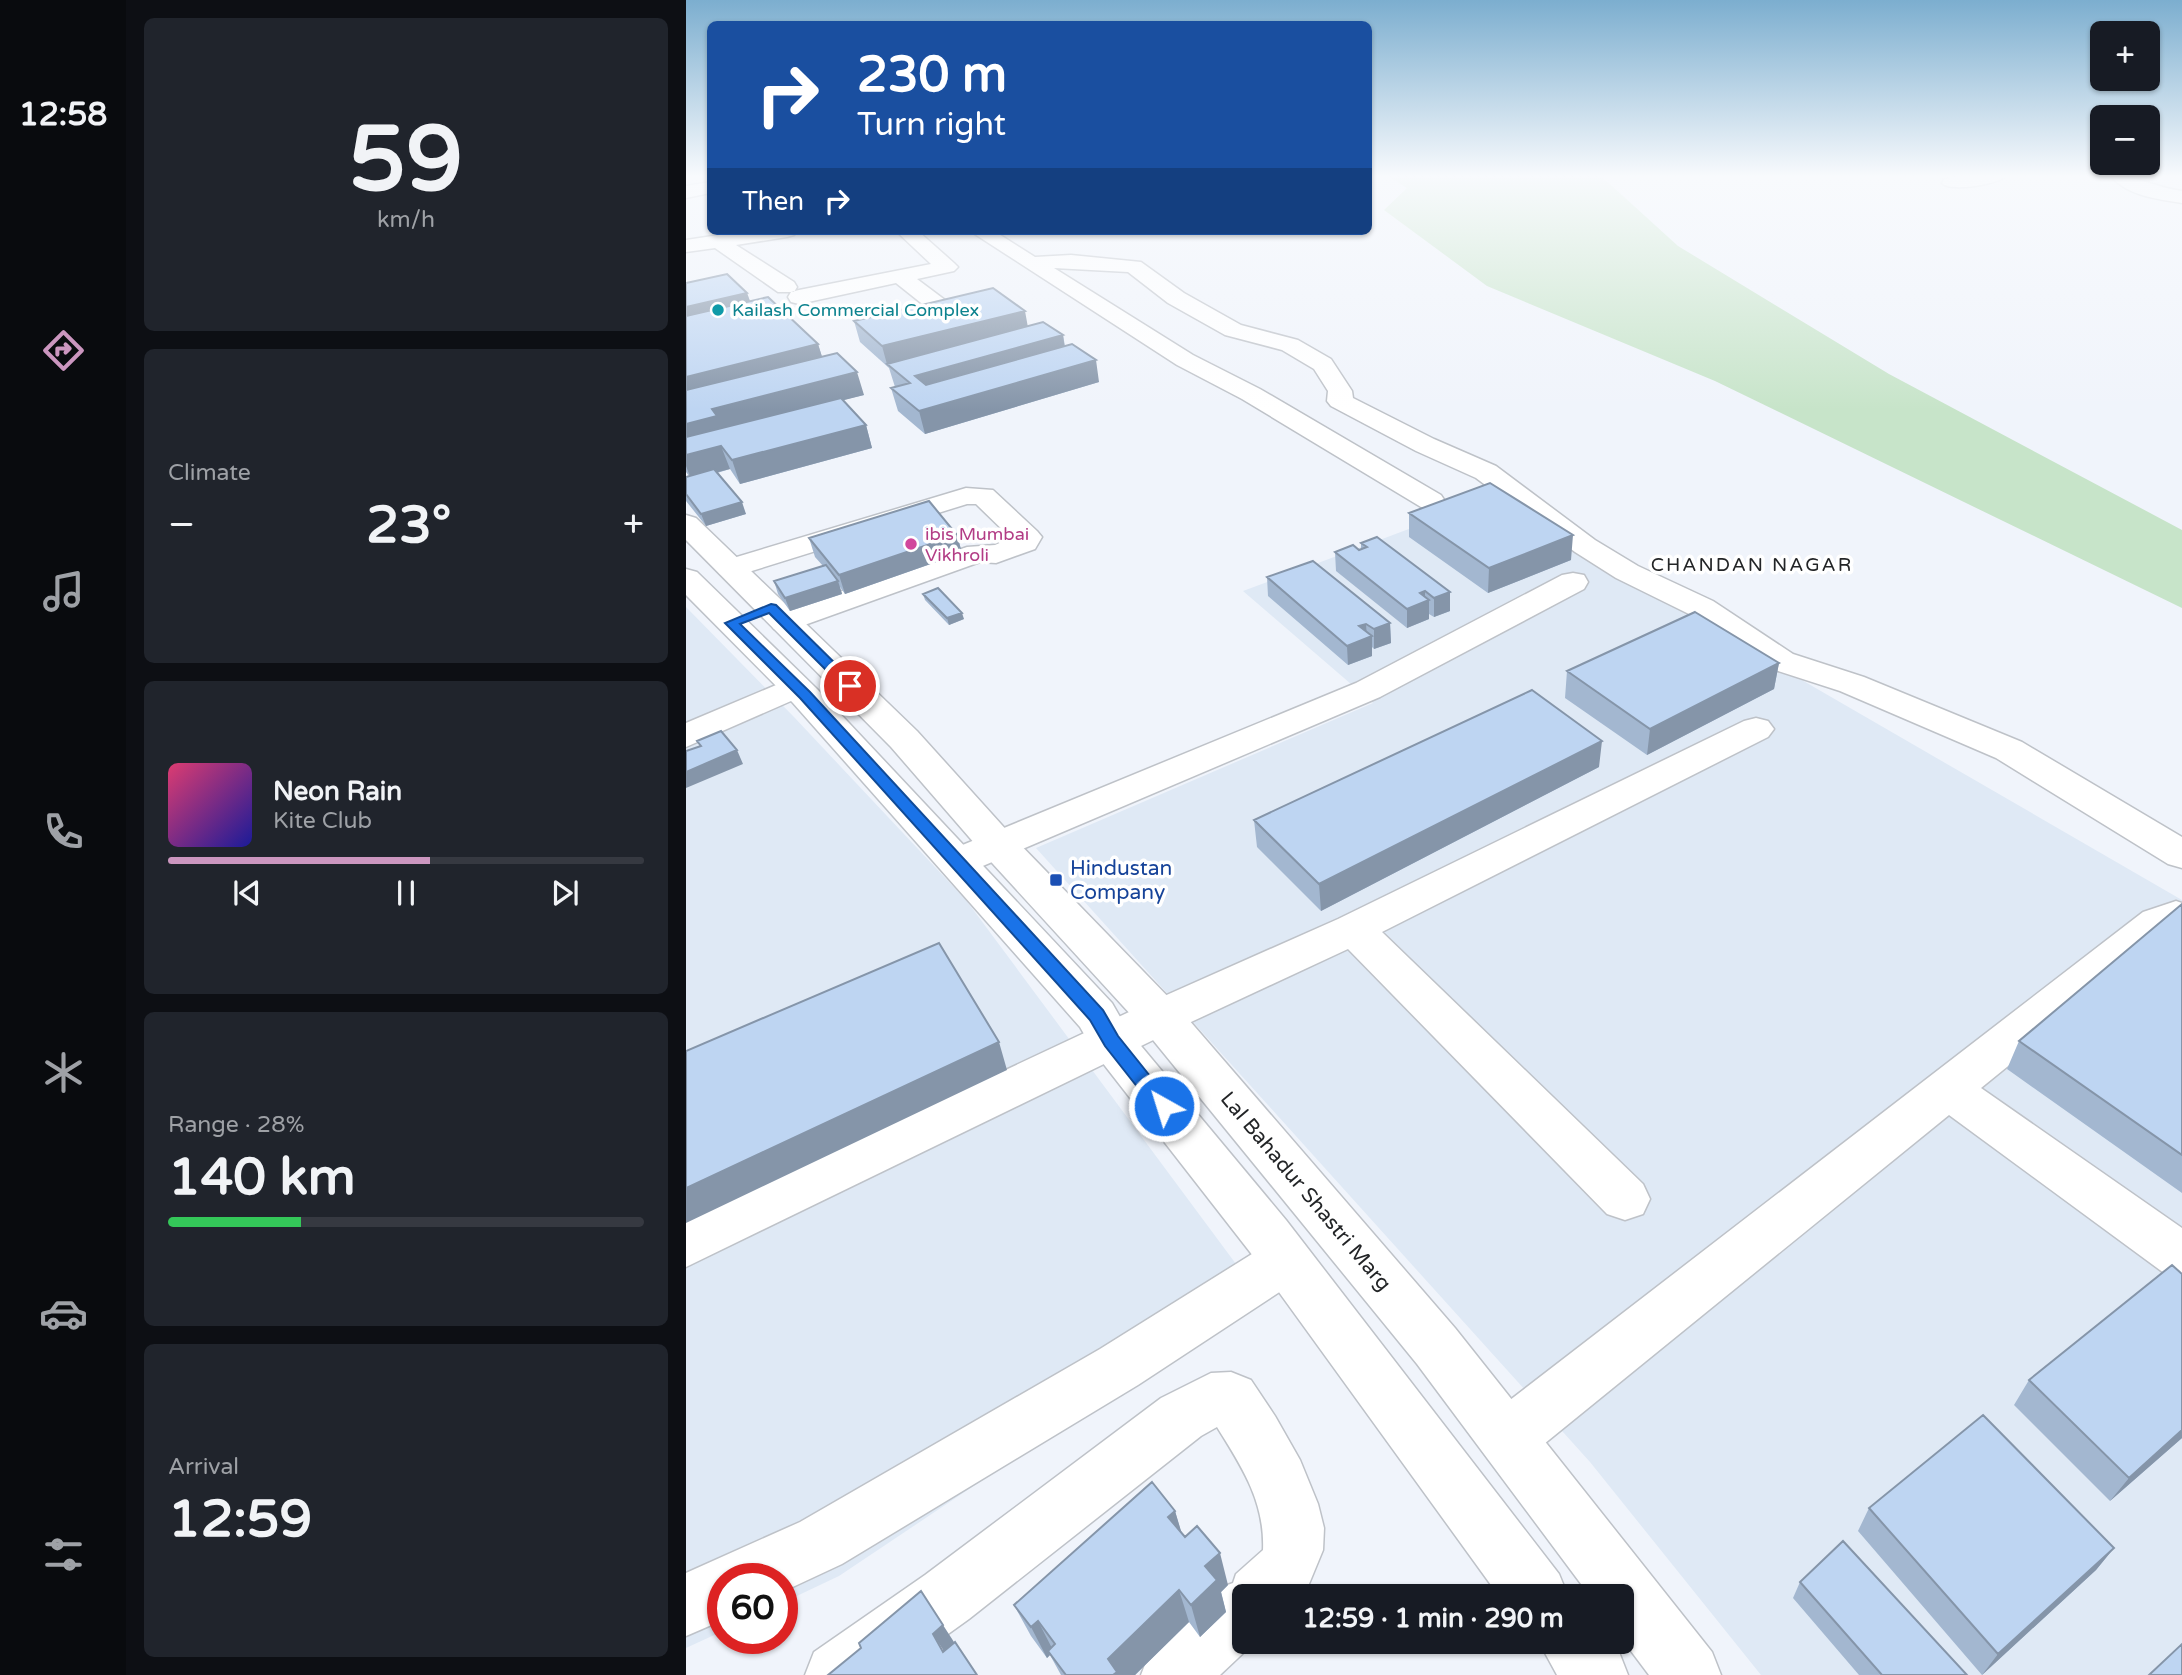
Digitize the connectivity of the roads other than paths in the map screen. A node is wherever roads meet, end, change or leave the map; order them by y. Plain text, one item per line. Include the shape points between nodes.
1 (735, 254) edge
2 (932, 254) edge
3 (1017, 254) edge
4 (1031, 263) junction
5 (900, 276) junction
6 (953, 317) edge
7 (1432, 500) dead end
8 (686, 524) edge
9 (1013, 561) dead end
10 (731, 568) junction
11 (686, 578) edge
12 (1573, 582) dead end
13 (771, 621) junction
14 (796, 687) junction
15 (1756, 729) dead end
16 (686, 736) edge
17 (976, 852) junction
18 (2182, 855) edge
19 (2182, 919) edge
20 (1353, 929) junction
21 (1160, 1017) junction
22 (1111, 1041) junction
23 (1948, 1089) junction
24 (1625, 1199) dead end
25 (686, 1244) edge
26 (2182, 1257) edge
27 (1286, 1260) junction
28 (1508, 1437) junction
29 (776, 1563) edge
30 (1271, 1584) edge
31 (1528, 1584) edge
32 (707, 1595) edge
33 (686, 1605) edge
34 (1232, 1620) edge
35 (1580, 1654) edge
36 (837, 1675) edge
37 (1173, 1675) edge
38 (1596, 1675) edge
39 (1689, 1675) edge

1 - 5 street via 792,292
2 - 5 street via 947,267
3 - 4 street
4 - 7 street via 1185,360
4 - 18 street via 1134,266 1176,298 1233,330 1290,345 1323,364 1340,391 1340,401 1486,472 1586,546 1627,572 1702,608 1780,661 1852,684 2009,750
5 - 6 street
8 - 10 street, Lal Bahadur Shastri Marg
9 - 13 street
10 - 13 street, Lal Bahadur Shastri Marg
10 - 13 street via 955,529
11 - 13 street, Lal Bahadur Shastri Marg
12 - 17 street via 1368,690
13 - 14 street, Lal Bahadur Shastri Marg
13 - 17 street, Lal Bahadur Shastri Marg via 904,739
14 - 16 street
14 - 17 street, Lal Bahadur Shastri Marg
15 - 20 street
17 - 21 street, Lal Bahadur Shastri Marg via 1038,885
17 - 22 street, Lal Bahadur Shastri Marg
19 - 23 street via 2176,916 2158,922
20 - 21 street
20 - 24 street
21 - 22 street
21 - 28 street, Lal Bahadur Shastri Marg
22 - 25 street
22 - 27 street, Lal Bahadur Shastri Marg
23 - 26 street
23 - 28 street
27 - 29 street via 1119,1367 821,1543
27 - 31 street, Lal Bahadur Shastri Marg
28 - 39 street, Lal Bahadur Shastri Marg
30 - 36 street via 1286,1571 1293,1543 1291,1511 1261,1446 1231,1399 1211,1400
32 - 33 street
34 - 37 street
35 - 38 street

